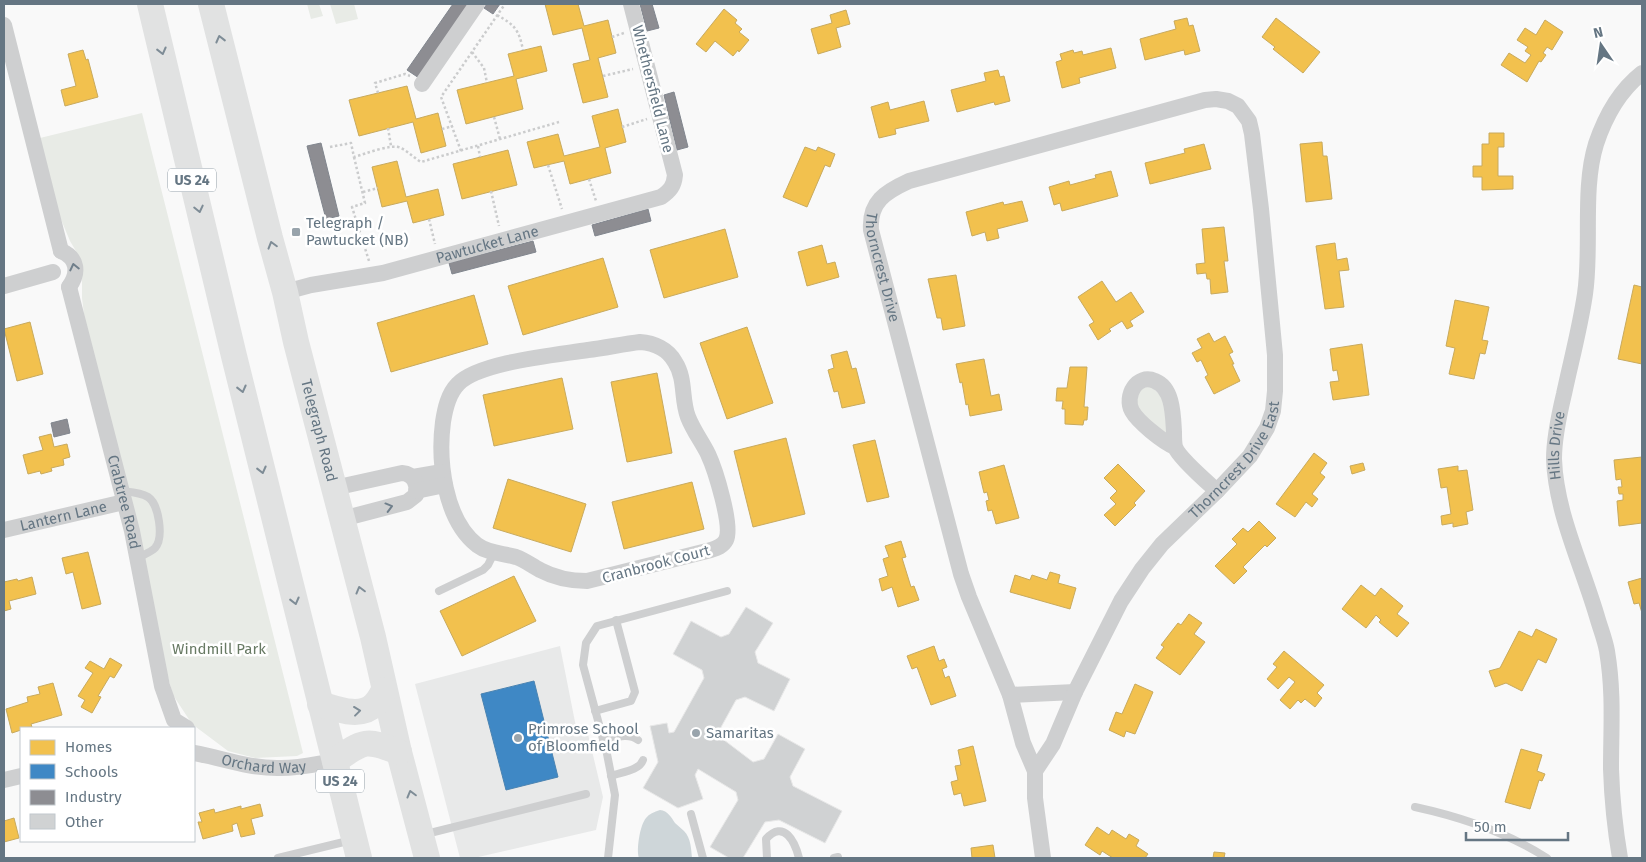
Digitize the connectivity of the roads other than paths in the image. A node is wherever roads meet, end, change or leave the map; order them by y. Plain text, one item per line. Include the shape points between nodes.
1 (150, 4) edge
2 (211, 4) edge
3 (477, 4) edge
4 (631, 4) edge
5 (4, 25) edge
6 (1642, 73) edge
7 (422, 84) road end
8 (1238, 106) joint
9 (675, 175) joint
10 (60, 251) junction
11 (53, 272) junction
12 (4, 286) edge
13 (69, 287) junction
14 (285, 292) junction
15 (1175, 447) dead end
16 (444, 479) junction
17 (414, 484) junction
18 (334, 488) junction
19 (1217, 491) junction
20 (123, 496) junction
21 (342, 519) junction
22 (4, 530) edge
23 (494, 553) junction
24 (138, 558) junction
25 (439, 591) dead end
26 (727, 591) dead end
27 (616, 620) junction
28 (384, 690) junction
29 (1075, 692) junction
30 (1010, 695) junction
31 (320, 704) junction
32 (595, 711) junction
33 (177, 725) edge
34 (195, 740) edge
35 (638, 740) dead end
36 (603, 741) junction
37 (399, 752) junction
38 (199, 754) edge
39 (643, 760) dead end
40 (335, 761) junction
41 (1034, 771) junction
42 (20, 776) edge
43 (611, 776) junction
44 (4, 780) edge
45 (586, 794) dead end
46 (1415, 807) dead end
47 (691, 814) dead end
48 (424, 847) edge
49 (357, 849) edge
50 (278, 858) edge
51 (608, 858) edge
52 (703, 858) edge
53 (767, 858) edge
54 (799, 858) edge
55 (1043, 858) edge
56 (1547, 858) edge
57 (1620, 858) edge

1 -> 31 highway, US 24
14 -> 2 highway, Telegraph Road
3 - 7 street
4 - 9 street, Whethersfield Lane
5 - 10 street, Crabtree Road
6 - 57 street, Hills Drive via 1618,98 1596,145 1585,294 1555,438 1554,457 1567,526 1606,648 1611,676 1612,791
8 - 19 street, Thorncrest Drive East via 1249,121 1254,149 1276,391 1273,411 1259,443
8 - 30 street, Thorncrest Drive via 1228,101 1205,100 941,172 895,187 884,194 874,207 871,230 954,548 969,597
9 - 14 street, Pawtucket Lane via 674,184 661,197 383,273
10 - 11 street via 53,264
13 -> 10 street, Crabtree Road via 75,280 74,262
11 - 12 street
11 - 13 street via 60,285
13 - 20 street, Crabtree Road
14 - 18 highway, Telegraph Road
15 - 19 street
16 - 17 street
16 - 23 street, Cranbrook Court via 450,502 464,530 477,544
16 - 23 street, Cranbrook Court via 444,413 457,384 473,374 536,358 640,342 658,346 676,362 689,419 716,475 727,520 726,540 710,550 587,581 566,580 518,558
17 - 18 street via 408,473 402,473
21 -> 17 street via 407,502 416,496
18 - 21 highway, Telegraph Road
19 - 29 street, Thorncrest Drive East via 1162,544 1142,569 1121,601
20 - 22 street, Lantern Lane
20 - 24 street, Crabtree Road
20 - 24 lane via 140,493 154,502 160,536 155,548
28 -> 21 highway, Telegraph Road
23 - 25 lane via 483,570
24 - 33 street, Crabtree Road via 157,665
26 - 27 lane
27 - 32 lane via 597,626 586,643 583,665
27 - 32 lane via 635,692 631,701
31 -> 28 highway via 358,712 375,704
28 - 37 highway, Telegraph Road
29 - 30 street
29 - 41 street, Thorncrest Drive East via 1052,744
30 - 41 street, Thorncrest Drive
31 - 40 highway, US 24
32 - 36 lane
34 - 38 street
35 - 36 lane via 628,736
36 - 43 lane
37 - 40 highway via 380,744 364,743
48 -> 37 highway, Telegraph Road
38 - 40 street, Orchard Way via 244,765 277,768
39 - 43 lane via 637,768
40 - 49 highway, US 24
41 - 55 street, Thorncrest Drive
42 - 44 street
43 - 51 lane via 615,795
45 - 48 lane
46 - 56 lane via 1480,826
47 - 52 lane
49 - 50 lane
53 - 54 lane via 766,839 778,832 790,836

